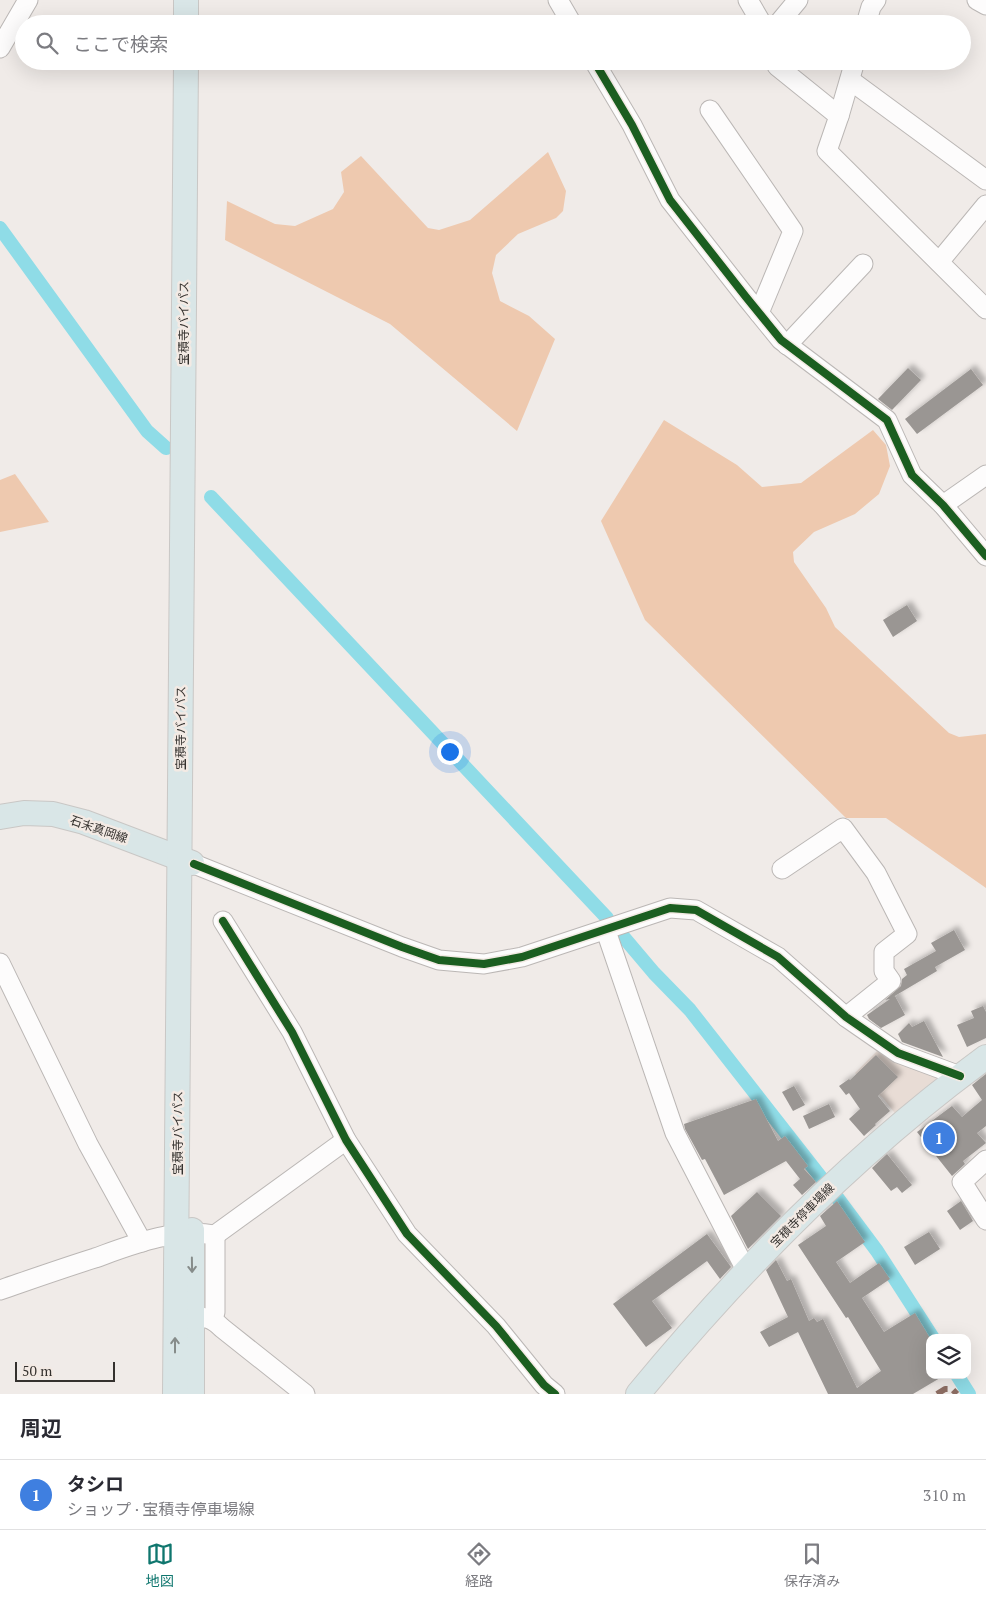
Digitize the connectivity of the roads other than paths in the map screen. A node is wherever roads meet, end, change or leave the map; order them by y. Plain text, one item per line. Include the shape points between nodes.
1 (28, 0) edge
2 (186, 0) edge
3 (200, 0) edge
4 (558, 0) edge
5 (748, 0) edge
6 (798, 0) edge
7 (876, 0) edge
8 (977, 0) edge
9 (986, 5) edge
10 (19, 15) edge
11 (186, 15) edge
12 (199, 15) edge
13 (567, 15) edge
14 (757, 15) edge
15 (786, 15) edge
16 (869, 15) edge
17 (15, 22) edge
18 (0, 48) edge
19 (186, 70) edge
20 (199, 70) edge
21 (599, 70) edge
22 (782, 70) edge
23 (853, 70) edge
24 (850, 80) junction
25 (710, 110) dead end
26 (839, 116) junction
27 (986, 180) edge
28 (986, 205) edge
29 (939, 262) junction
30 (863, 264) dead end
31 (986, 309) edge
32 (759, 313) junction
33 (787, 344) junction
34 (986, 475) edge
35 (943, 505) junction
36 (986, 556) edge
37 (0, 817) edge
38 (186, 860) junction
39 (782, 869) dead end
40 (223, 920) dead end
41 (606, 930) junction
42 (0, 963) edge
43 (846, 1017) junction
44 (986, 1057) edge
45 (960, 1076) junction
46 (346, 1140) junction
47 (986, 1160) edge
48 (986, 1220) edge
49 (194, 1233) junction
50 (142, 1242) junction
51 (746, 1270) junction
52 (0, 1290) edge
53 (203, 1318) junction
54 (175, 1394) edge
55 (192, 1394) edge
56 (305, 1394) edge
57 (555, 1394) edge
58 (638, 1394) edge

1 - 10 street
2 - 11 main road
3 - 12 main road
4 - 13 street
5 - 14 street
6 - 15 street
7 - 16 street
8 - 9 street
17 - 18 street
19 - 38 main road, 宝積寺バイパス
20 - 38 main road, 宝積寺バイパス
21 - 32 street via 670,200
22 - 26 street
23 - 24 street
24 - 26 street
24 - 27 street
25 - 32 street via 793,231
26 - 29 street via 827,151
28 - 29 street
29 - 31 street
30 - 33 street
32 - 33 street
33 - 35 street via 887,420 912,475
34 - 35 street
35 - 36 street
37 - 38 main road, 石末真岡線 via 53,814 84,822
38 - 41 street via 439,960 484,964 522,957
38 - 49 main road, 宝積寺バイパス
39 - 43 street via 844,828 876,873 907,934 884,952 884,971 890,981
40 - 46 street via 292,1032
41 - 43 street via 670,908 696,910 778,957
41 - 51 street via 674,1133
42 - 50 street via 88,1144
43 - 45 street via 898,1053
44 - 45 main road, 宝積寺停車場線
45 - 51 main road, 宝積寺停車場線 via 843,1174
46 - 49 street
46 - 57 street via 406,1234 496,1326
47 - 48 street via 962,1182
49 - 50 street
49 - 53 main road, 宝積寺バイパス
54 -> 49 main road, 宝積寺バイパス
50 - 52 street
51 - 58 main road, 宝積寺停車場線
53 - 55 main road, 宝積寺バイパス
53 - 56 street via 222,1328

